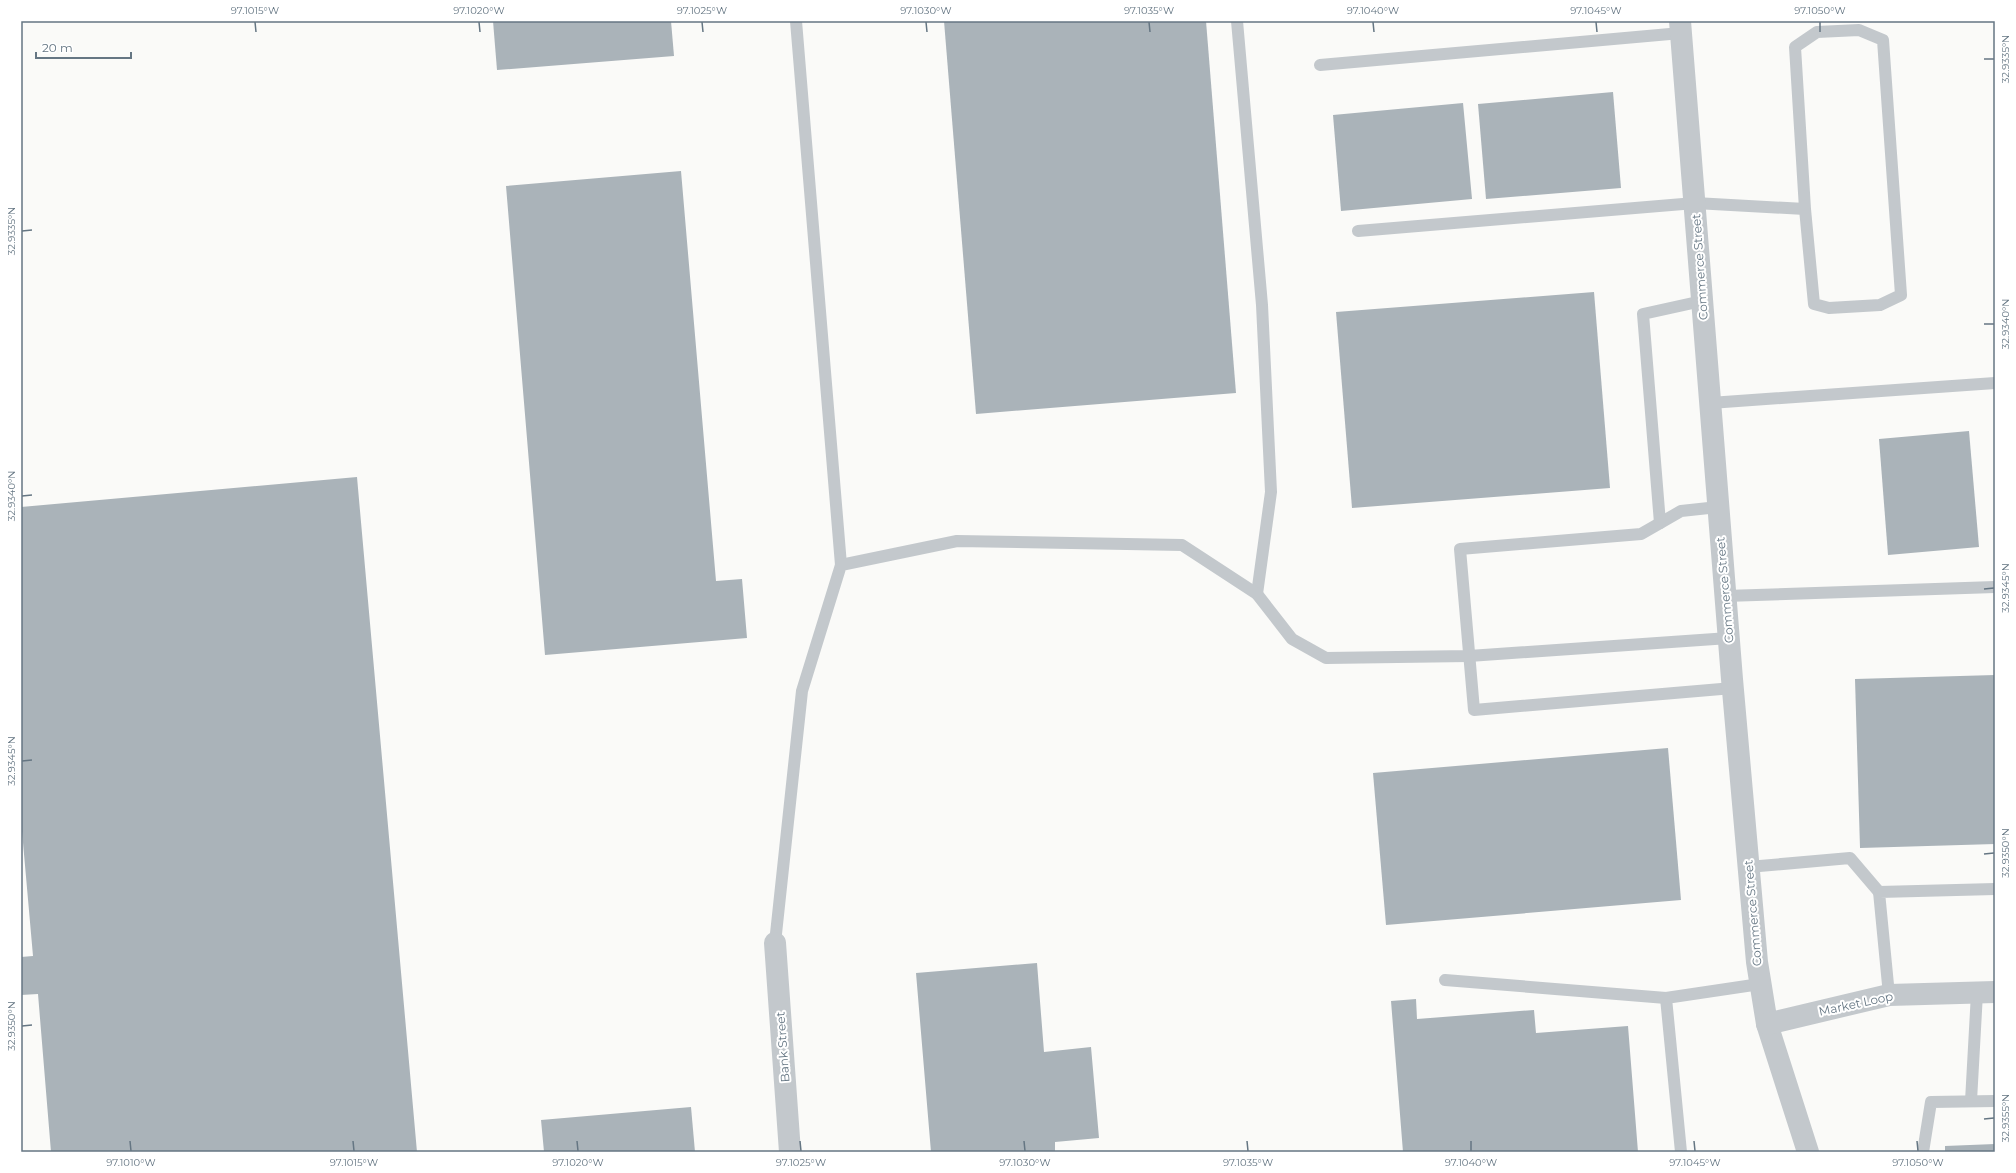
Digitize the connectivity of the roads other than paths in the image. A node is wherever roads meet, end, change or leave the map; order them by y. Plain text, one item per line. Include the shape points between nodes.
1 (796, 21) edge
2 (1237, 21) edge
3 (1681, 27) edge
4 (1320, 65) dead end
5 (1695, 203) junction
6 (1805, 209) junction
7 (1358, 231) dead end
8 (1702, 301) junction
9 (1995, 383) edge
10 (1710, 404) junction
11 (1718, 507) junction
12 (1660, 523) junction
13 (841, 565) junction
14 (1995, 587) edge
15 (1257, 594) junction
16 (1725, 596) junction
17 (1729, 638) junction
18 (1469, 656) junction
19 (1732, 688) junction
20 (1748, 867) junction
21 (1995, 889) edge
22 (1879, 892) junction
23 (775, 943) joint
24 (1445, 980) dead end
25 (1760, 984) junction
26 (1986, 992) edge
27 (1889, 995) junction
28 (1666, 998) junction
29 (1767, 1024) junction
30 (1971, 1101) junction
31 (1995, 1101) edge
32 (790, 1152) edge
33 (1681, 1152) edge
34 (1808, 1152) edge
35 (1923, 1152) edge

1 - 13 lane
2 - 15 lane via 1262,305 1271,492
3 - 4 lane
3 - 5 street, Commerce Street
5 - 6 lane
5 - 7 lane
5 - 8 street, Commerce Street
6 - 6 lane via 1814,304 1829,308 1880,305 1901,295 1883,40 1859,30 1817,32 1795,47
8 - 10 street, Commerce Street
8 - 12 lane via 1643,314
9 - 10 lane
10 - 11 street, Commerce Street
11 - 12 lane via 1681,511
11 - 16 street, Commerce Street
12 - 18 lane via 1641,534 1460,549
13 - 15 lane via 957,541 1182,544
13 - 23 lane via 802,691
14 - 16 lane
15 - 18 lane via 1292,639 1326,658
16 - 17 street, Commerce Street
17 - 18 lane
17 - 19 street, Commerce Street
18 - 19 lane via 1474,710
19 - 20 street, Commerce Street
20 - 22 lane via 1850,858
20 - 25 street, Commerce Street
21 - 22 lane
22 - 27 lane
23 - 32 street, Bank Street
24 - 28 lane
25 - 28 lane
25 - 29 street, Commerce Street
26 - 27 street, Market Loop
26 - 30 lane
27 - 29 street, Market Loop
28 - 33 lane
29 - 34 street, Commerce Street
30 - 31 lane
30 - 35 lane via 1931,1102

